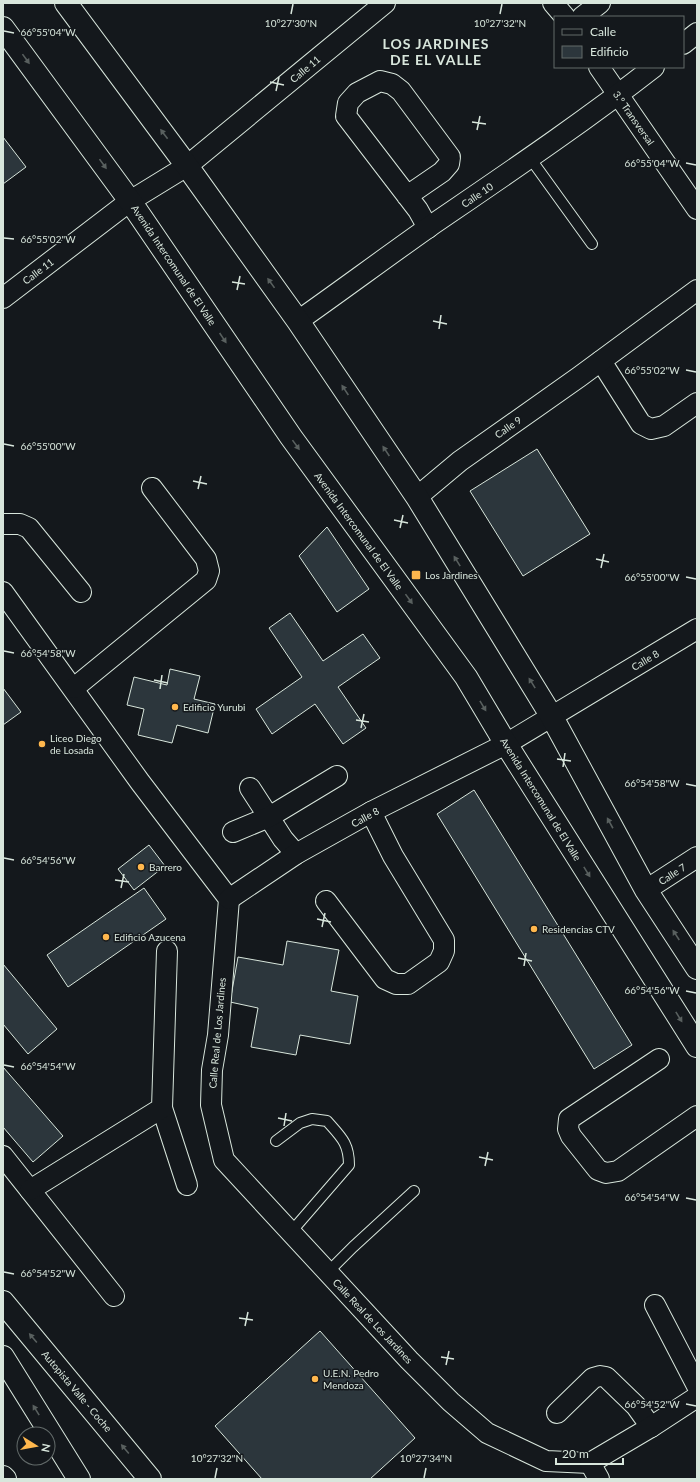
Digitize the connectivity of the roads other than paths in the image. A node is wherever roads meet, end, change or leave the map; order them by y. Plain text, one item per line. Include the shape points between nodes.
1 (66, 3) edge
2 (385, 3) edge
3 (552, 3) edge
4 (600, 3) edge
5 (564, 16) edge
6 (583, 16) edge
7 (3, 28) edge
8 (697, 33) edge
9 (684, 43) edge
10 (600, 68) edge
11 (653, 68) edge
12 (618, 95) junction
13 (530, 158) junction
14 (187, 166) junction
15 (407, 196) junction
16 (130, 201) junction
17 (697, 209) edge
18 (428, 228) junction
19 (592, 244) dead end
20 (697, 290) edge
21 (3, 298) edge
22 (298, 321) junction
23 (601, 361) junction
24 (697, 403) edge
25 (152, 488) dead end
26 (417, 497) junction
27 (3, 524) edge
28 (3, 592) edge
29 (81, 592) dead end
30 (697, 629) edge
31 (74, 688) junction
32 (552, 716) junction
33 (506, 744) junction
34 (338, 776) dead end
35 (250, 788) dead end
36 (371, 812) junction
37 (269, 817) junction
38 (233, 832) dead end
39 (296, 854) junction
40 (697, 857) edge
41 (646, 890) junction
42 (229, 899) junction
43 (326, 901) dead end
44 (166, 951) dead end
45 (697, 968) edge
46 (697, 1046) edge
47 (659, 1059) dead end
48 (162, 1108) junction
49 (697, 1116) edge
50 (276, 1141) dead end
51 (3, 1156) edge
52 (187, 1185) dead end
53 (30, 1190) junction
54 (414, 1190) dead end
55 (291, 1232) junction
56 (328, 1272) junction
57 (114, 1296) dead end
58 (3, 1302) edge
59 (655, 1305) dead end
60 (3, 1357) edge
61 (697, 1386) edge
62 (697, 1397) edge
63 (557, 1414) dead end
64 (651, 1427) junction
65 (594, 1471) edge
66 (79, 1479) edge
67 (150, 1479) edge

14 -> 1 main road
2 - 14 street, Calle 11
3 - 5 street
4 - 6 street
7 -> 16 main road, Avenida Intercomunal de El Valle
8 - 9 street
10 - 12 street, 3.° Transversal
11 - 12 street, Calle 10
12 - 13 street, Calle 10
12 - 17 street, 3.° Transversal
13 - 18 street, Calle 10
13 - 19 lane
14 - 16 street, Calle 11
22 -> 14 main road
15 - 15 street via 346,116 348,103 357,92 380,81 392,84 401,91 450,157 449,164 442,172
15 - 18 street
16 - 21 street, Calle 11
16 -> 33 main road, Avenida Intercomunal de El Valle via 291,437 466,677
18 - 22 street, Calle 10
20 - 23 street, Calle 9
26 -> 22 main road
23 - 24 street via 641,424 651,429 664,426
23 - 26 street, Calle 9 via 460,461
25 - 31 street via 206,559 209,571 206,580
32 -> 26 main road
27 - 29 street via 20,524 29,528
28 - 31 street
30 - 32 street, Calle 8
31 - 42 street via 140,782
32 - 33 street, Calle 8
41 -> 32 main road
33 - 36 street, Calle 8
33 -> 46 main road, Avenida Intercomunal de El Valle
34 - 37 street
35 - 37 street
36 - 39 street, Calle 8
36 - 43 street via 393,856 444,940 444,951 439,962 408,984 396,984 385,978
37 - 38 street
37 - 39 street
39 - 42 street, Calle 8
40 - 41 street, Calle 7
45 -> 41 main road
42 - 55 street, Calle Real de Los Jardines via 211,1104 224,1160
44 - 48 street
47 - 49 street via 569,1119 568,1129 571,1136 598,1170 606,1173 618,1171
48 - 52 street
48 - 53 street
50 - 55 lane via 300,1123 312,1119 327,1121 343,1140 349,1153 349,1165
51 - 53 street
53 - 57 street
54 - 56 lane
55 - 56 street, Calle Real de Los Jardines
56 - 65 street, Calle Real de Los Jardines via 409,1360 487,1433 546,1461
67 -> 58 main road, Autopista Valle - Coche
59 - 61 street
66 -> 60 main road
62 - 64 street
63 - 64 street via 593,1378 600,1376 606,1377 636,1406
64 - 65 street

